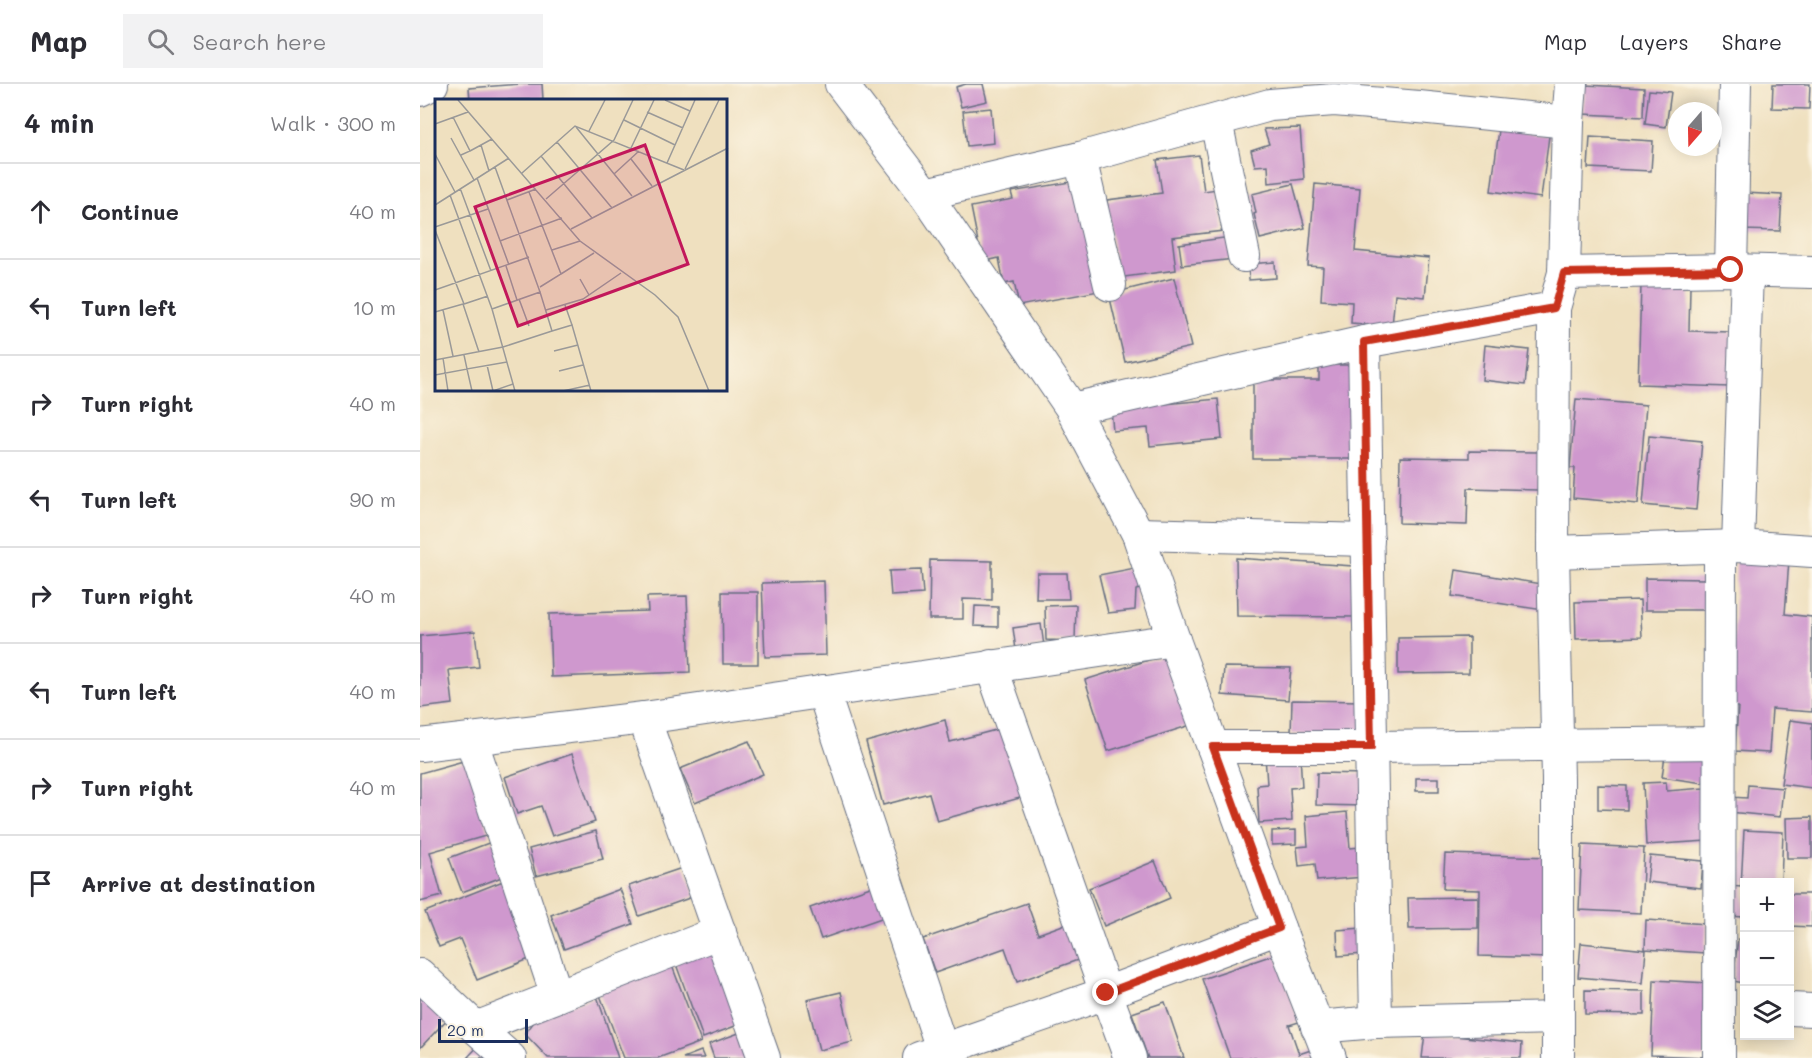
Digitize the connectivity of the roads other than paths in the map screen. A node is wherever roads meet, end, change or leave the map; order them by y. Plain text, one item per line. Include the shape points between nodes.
1 (432, 84) edge
2 (841, 84) edge
3 (1571, 84) edge
4 (1735, 84) edge
5 (420, 90) edge
6 (1419, 95) edge
7 (1216, 121) junction
8 (1568, 122) junction
9 (1080, 158) junction
10 (925, 194) junction
11 (1244, 256) dead end
12 (1739, 271) junction
13 (1812, 272) edge
14 (1564, 273) junction
15 (1110, 285) dead end
16 (1554, 308) junction
17 (1364, 342) junction
18 (1072, 409) junction
19 (1138, 534) junction
20 (1368, 540) junction
21 (1729, 546) junction
22 (1812, 551) edge
23 (1552, 552) junction
24 (1174, 640) junction
25 (992, 666) junction
26 (823, 692) junction
27 (644, 718) junction
28 (471, 739) junction
29 (1719, 743) junction
30 (1557, 744) junction
31 (420, 745) edge
32 (1213, 747) junction
33 (1371, 747) junction
34 (1279, 928) junction
35 (720, 932) junction
36 (420, 975) edge
37 (1106, 993) junction
38 (557, 996) junction
39 (1732, 1008) edge
40 (1794, 1009) edge
41 (1812, 1010) edge
42 (1558, 1018) junction
43 (1376, 1022) junction
44 (1317, 1026) junction
45 (476, 1028) junction
46 (936, 1055) edge
47 (510, 1058) edge
48 (764, 1058) edge
49 (1130, 1058) edge
50 (1330, 1058) edge
51 (1558, 1058) edge
52 (1719, 1058) edge

1 - 5 street
2 - 10 street
3 - 8 street
4 - 12 street
6 - 7 street via 1270,105
6 - 8 street
7 - 9 street
7 - 11 street
8 - 14 street
9 - 10 street
9 - 15 street
10 - 18 street
12 - 13 street
12 - 14 street
12 - 21 street
14 - 16 street
16 - 17 street
16 - 23 street
17 - 18 street
17 - 20 street
18 - 19 street
19 - 20 street
19 - 24 street
20 - 33 street
21 - 22 street
21 - 23 street
21 - 29 street
23 - 30 street
24 - 25 street
24 - 32 street
25 - 26 street
25 - 37 street
26 - 27 street
26 - 46 street
27 - 28 street
27 - 35 street
28 - 31 street
28 - 38 street
29 - 30 street
29 - 39 street
30 - 33 street
30 - 42 street
32 - 33 street
32 - 34 street
33 - 43 street
34 - 37 street
34 - 44 street
35 - 38 street
35 - 48 street
36 - 45 street
37 - 46 street
37 - 49 street
38 - 45 street
39 - 52 street
40 - 41 street
42 - 43 street
42 - 51 street
43 - 44 street
44 - 50 street
45 - 47 street

